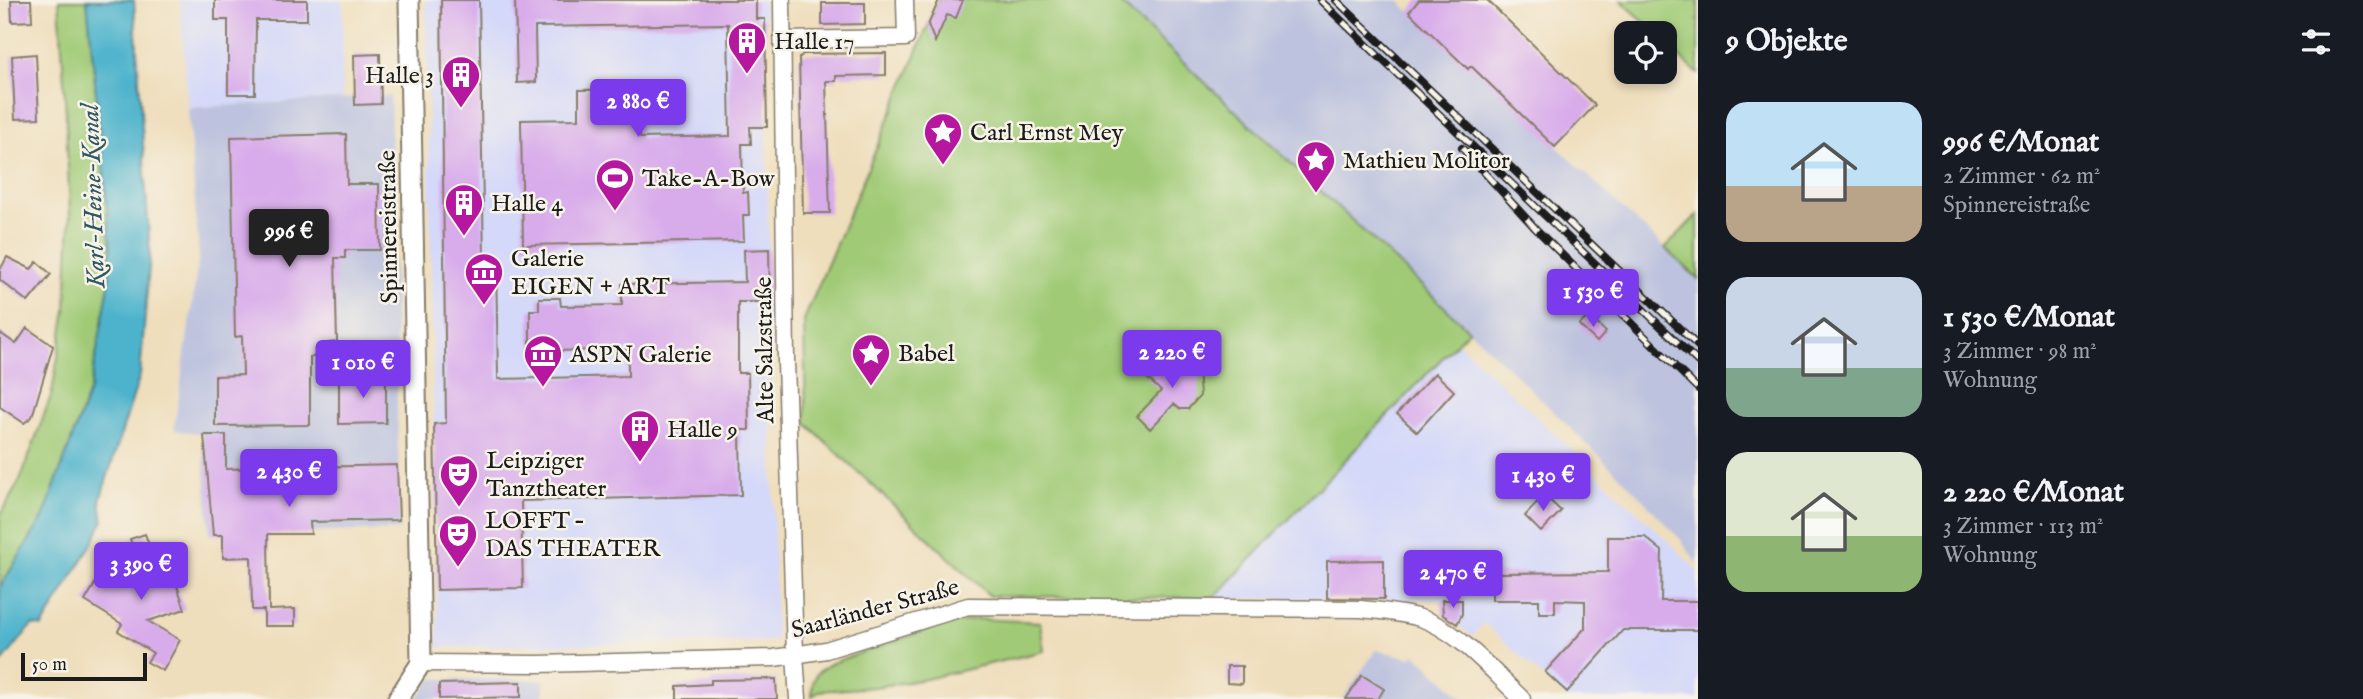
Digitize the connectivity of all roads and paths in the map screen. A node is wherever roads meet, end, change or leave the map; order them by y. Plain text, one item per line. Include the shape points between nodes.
1 (409, 0) edge
2 (782, 0) edge
3 (905, 0) edge
4 (783, 40) junction
5 (795, 655) junction
6 (421, 663) junction
7 (398, 699) edge
8 (798, 699) edge
9 (1521, 699) edge

1 - 6 street, Spinnereistraße
2 - 4 street, Alte Salzstraße
3 - 4 street via 906,38
4 - 5 street, Alte Salzstraße
5 - 6 street, Saarländer Straße via 538,664
5 - 8 street, Alte Salzstraße
5 - 9 street, Saarländer Straße via 826,650 968,606 1361,610 1434,623
6 - 7 street

